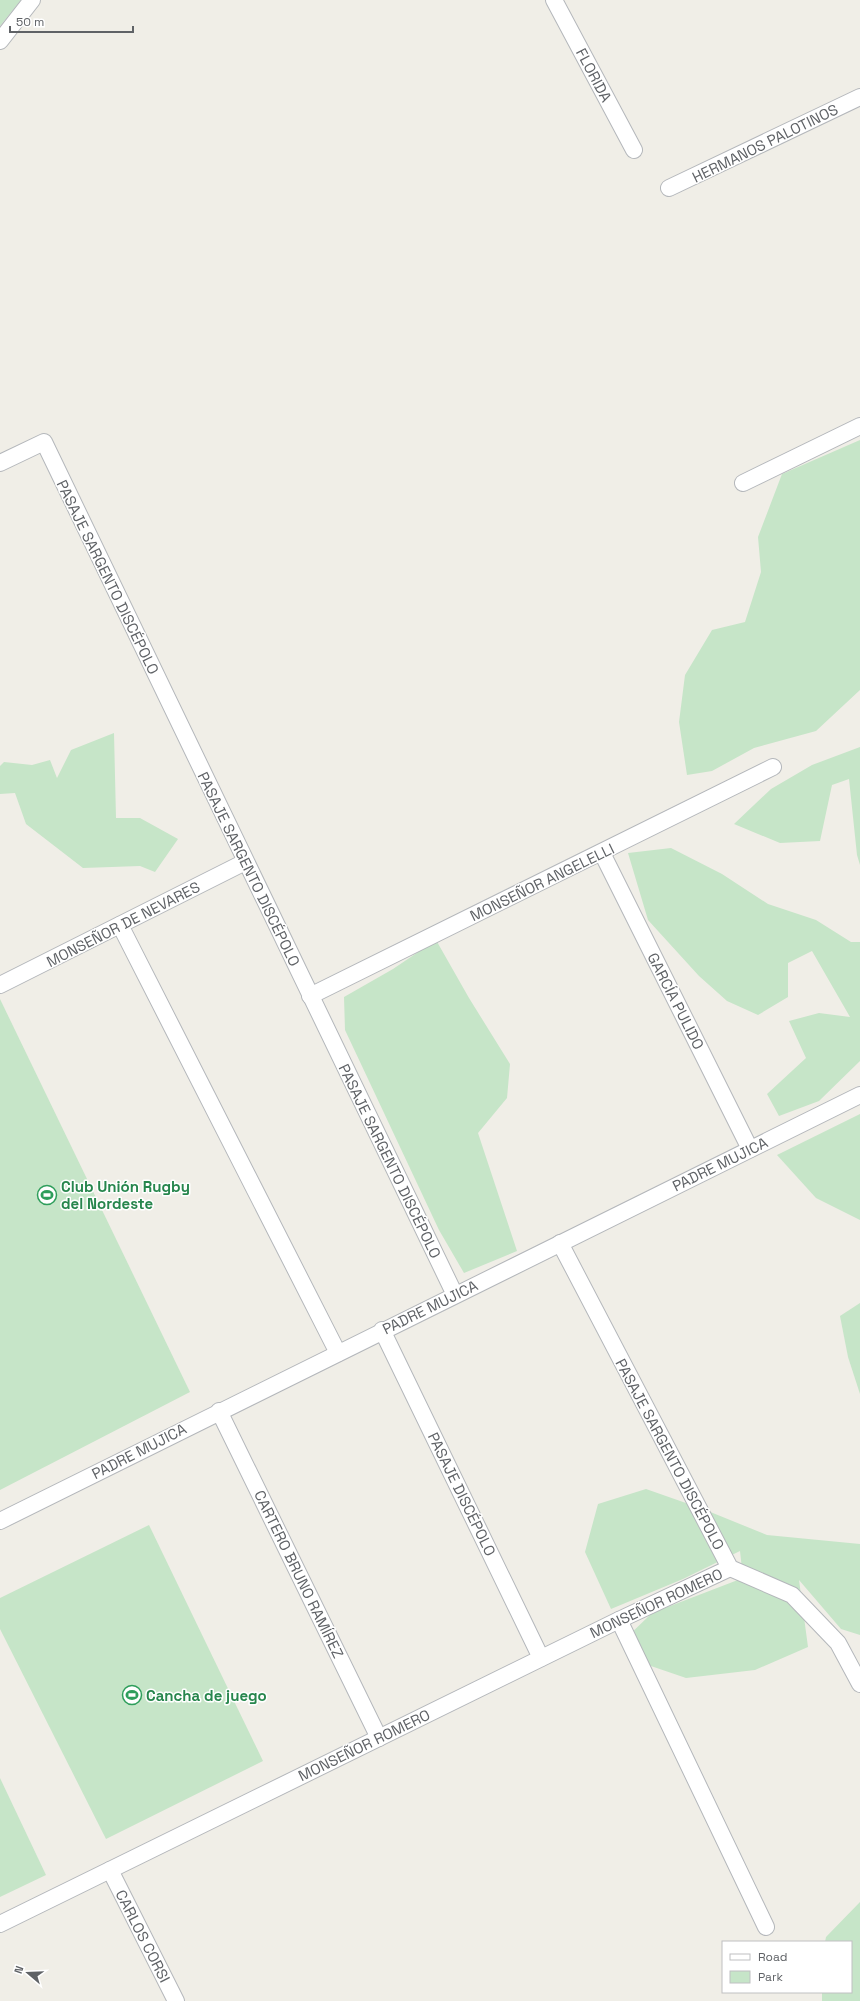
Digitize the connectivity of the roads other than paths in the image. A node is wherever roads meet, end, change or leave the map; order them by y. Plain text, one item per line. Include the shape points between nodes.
1 (32, 0) edge
2 (554, 0) edge
3 (0, 41) edge
4 (860, 97) edge
5 (634, 150) dead end
6 (669, 188) dead end
7 (860, 426) edge
8 (0, 463) edge
9 (743, 483) dead end
10 (773, 767) dead end
11 (602, 853) junction
12 (245, 862) junction
13 (120, 925) junction
14 (0, 985) edge
15 (310, 996) junction
16 (860, 1096) edge
17 (750, 1150) junction
18 (560, 1242) junction
19 (454, 1295) junction
20 (382, 1330) junction
21 (338, 1353) junction
22 (220, 1411) junction
23 (0, 1521) edge
24 (730, 1568) junction
25 (619, 1620) junction
26 (542, 1658) junction
27 (860, 1684) edge
28 (378, 1738) junction
29 (110, 1870) junction
30 (0, 1924) edge
31 (766, 1927) dead end
32 (176, 2001) edge

1 - 3 street
2 - 5 street, FLORIDA
4 - 6 street, HERMANOS PALOTINOS
7 - 9 street
8 - 12 street, PASAJE SARGENTO DISCÉPOLO via 44,442
10 - 11 street, MONSEÑOR ANGELELLI
11 - 15 street, MONSEÑOR ANGELELLI
11 - 17 street, GARCÍA PULIDO
12 - 13 street, MONSEÑOR DE NEVARES
12 - 15 street, PASAJE SARGENTO DISCÉPOLO
13 - 14 street, MONSEÑOR DE NEVARES
13 - 21 street
15 - 19 street, PASAJE SARGENTO DISCÉPOLO
16 - 17 street, PADRE MUJICA
17 - 18 street, PADRE MUJICA
18 - 19 street, PADRE MUJICA
18 - 24 street, PASAJE SARGENTO DISCÉPOLO
19 - 20 street, PADRE MUJICA
20 - 21 street, PADRE MUJICA
20 - 26 street, PASAJE DISCÉPOLO
21 - 22 street, PADRE MUJICA
22 - 23 street, PADRE MUJICA
22 - 28 street, CARTERO BRUNO RAMÍREZ
24 - 25 street, MONSEÑOR ROMERO
24 - 27 street, PASAJE SARGENTO DISCÉPOLO via 792,1595 838,1643
25 - 26 street, MONSEÑOR ROMERO
25 - 31 street
26 - 28 street, MONSEÑOR ROMERO
28 - 29 street, MONSEÑOR ROMERO
29 - 30 street, MONSEÑOR ROMERO
29 - 32 street, CARLOS CORSI

